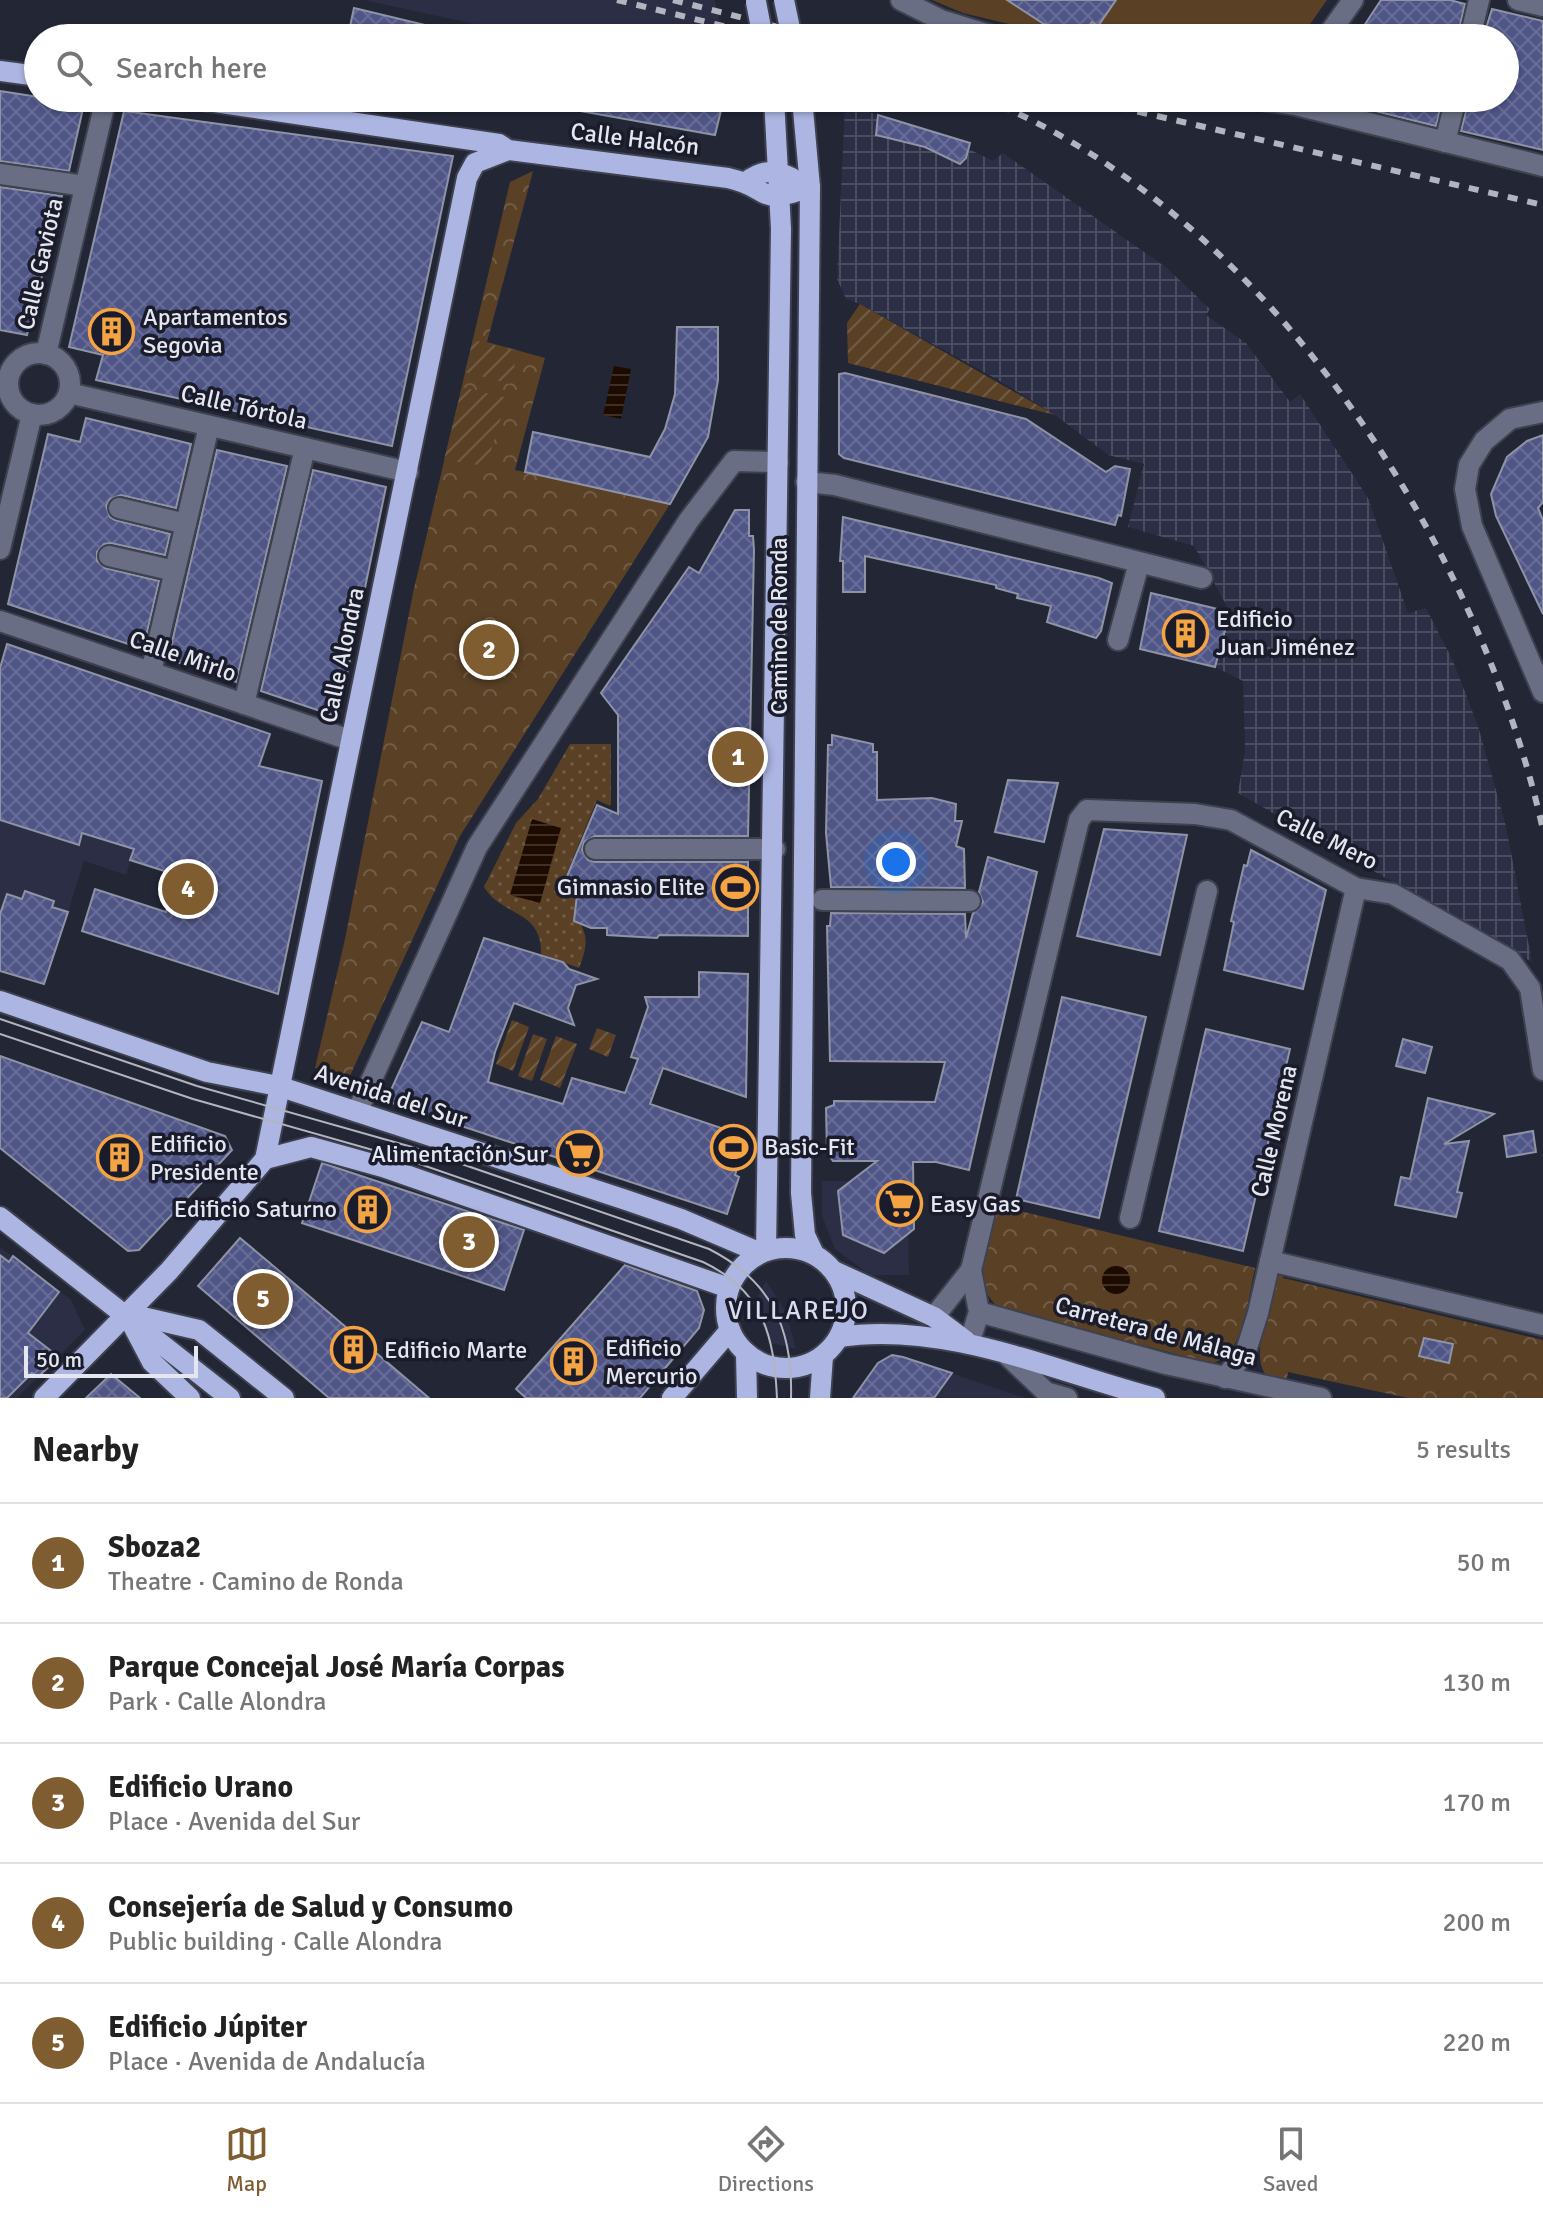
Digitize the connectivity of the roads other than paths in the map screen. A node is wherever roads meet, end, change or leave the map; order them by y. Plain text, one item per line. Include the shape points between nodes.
1 (784, 0) edge
2 (901, 0) edge
3 (1353, 0) edge
4 (1479, 0) edge
5 (756, 1) edge
6 (760, 24) edge
7 (789, 24) edge
8 (954, 24) edge
9 (1336, 24) edge
10 (1473, 24) edge
11 (0, 71) edge
12 (24, 74) edge
13 (103, 112) edge
14 (282, 112) edge
15 (775, 112) edge
16 (803, 112) edge
17 (1334, 112) edge
18 (1452, 112) edge
19 (458, 138) junction
20 (1445, 142) junction
21 (508, 150) junction
22 (475, 163) junction
23 (1543, 166) edge
24 (779, 172) junction
25 (0, 174) edge
26 (746, 182) junction
27 (85, 186) junction
28 (810, 187) junction
29 (780, 198) junction
30 (46, 354) junction
31 (4, 378) edge
32 (69, 393) junction
33 (1543, 412) edge
34 (32, 414) junction
35 (209, 426) junction
36 (305, 448) junction
37 (778, 462) junction
38 (408, 472) junction
39 (806, 482) junction
40 (119, 508) dead end
41 (186, 524) junction
42 (0, 549) edge
43 (109, 556) dead end
44 (1139, 563) junction
45 (175, 571) junction
46 (1202, 578) dead end
47 (0, 621) edge
48 (1118, 640) dead end
49 (1539, 667) edge
50 (151, 672) junction
51 (1543, 692) edge
52 (244, 704) junction
53 (350, 740) junction
54 (595, 849) dead end
55 (775, 849) junction
56 (1356, 888) junction
57 (1207, 891) dead end
58 (822, 900) dead end
59 (970, 901) dead end
60 (0, 1001) edge
61 (1543, 1070) edge
62 (278, 1086) junction
63 (357, 1112) junction
64 (265, 1159) junction
65 (0, 1217) edge
66 (1130, 1218) dead end
67 (764, 1252) junction
68 (814, 1254) junction
69 (1270, 1261) junction
70 (971, 1270) junction
71 (834, 1271) junction
72 (729, 1288) junction
73 (979, 1312) junction
74 (126, 1313) junction
75 (934, 1317) junction
76 (1543, 1325) edge
77 (730, 1330) junction
78 (839, 1337) junction
79 (969, 1344) junction
80 (746, 1354) junction
81 (1007, 1355) junction
82 (823, 1356) junction
83 (1225, 1378) junction
84 (44, 1398) edge
85 (190, 1398) edge
86 (230, 1398) edge
87 (284, 1398) edge
88 (672, 1398) edge
89 (747, 1398) edge
90 (820, 1398) edge
91 (1067, 1398) edge
92 (1155, 1398) edge
93 (1321, 1398) edge

1 - 7 main road, bridge
2 - 8 street
3 - 9 street
4 - 10 street
5 - 6 main road, bridge
11 - 12 main road
13 - 27 street, Calle Gaviota
14 - 19 main road, Calle Halcón
15 - 24 main road, Camino de Ronda
16 - 28 main road, Camino de Ronda
17 - 20 street
18 - 20 street
19 - 21 main road, Calle Halcón
19 - 22 main road
20 - 23 street
21 - 22 main road
21 - 26 main road, Calle Halcón
22 - 38 main road, Calle Alondra via 467,178
24 - 26 main road, Calle Halcón via 759,172
24 - 28 main road
24 - 29 main road, Camino de Ronda
25 - 27 street, Calle Gaviota
26 - 29 main road, Calle Halcón
27 - 30 street, Calle Gaviota
28 - 29 main road
28 - 39 main road, Camino de Ronda
29 - 37 main road, Camino de Ronda
30 - 31 street via 22,358
30 - 32 street via 66,369
31 - 34 street via 17,405
32 - 34 street via 58,408
32 - 35 street, Calle Tórtola
33 - 49 street via 1510,419 1469,465 1465,489 1472,526
34 - 42 street
35 - 36 street, Calle Tórtola
35 - 41 street
36 - 38 street, Calle Tórtola
36 - 52 street
37 - 55 main road, Camino de Ronda
37 - 63 street via 734,461 689,520 556,725 477,847
38 - 53 main road, Calle Alondra
39 - 44 street
39 - 68 main road, Camino de Ronda via 801,1193 805,1235
40 - 41 street
41 - 45 street
43 - 45 street
44 - 46 street
44 - 48 street
45 - 50 street
47 - 50 street, Calle Mirlo
49 - 51 street
50 - 52 street, Calle Mirlo
52 - 53 street, Calle Mirlo
53 - 62 main road, Calle Alondra
54 - 55 street
55 - 67 main road, Camino de Ronda
56 - 61 street, Calle Mero via 1393,894 1510,960 1530,988
56 - 69 street, Calle Morena
56 - 70 street, Calle Mero via 1231,820 1087,810 1075,834
57 - 66 street
58 - 59 street
60 - 62 main road, Avenida del Sur via 207,1072
62 - 63 main road, Avenida del Sur
62 - 64 main road, Calle Alondra
63 - 67 main road, Avenida del Sur via 681,1219
64 - 72 main road via 311,1147 383,1167
64 - 74 main road
65 - 74 main road
67 - 68 main road via 790,1248
67 - 72 main road via 741,1268
68 - 71 main road
69 - 76 street
69 - 83 street, Calle Morena via 1246,1351
70 - 73 street
70 - 75 street
71 - 75 main road
71 - 78 main road via 847,1303
72 - 77 main road
73 - 79 street
73 - 83 street, Carretera de Málaga
74 - 84 main road
74 - 85 main road via 152,1362
74 - 86 main road
74 - 87 main road via 199,1330
75 - 79 main road
77 - 80 main road
77 - 88 main road
78 - 79 main road via 886,1332
78 - 82 main road
79 - 81 main road
80 - 82 main road via 788,1369
80 - 89 main road
81 - 91 street via 1046,1392
81 - 92 main road
82 - 90 main road
83 - 93 street, Carretera de Málaga

